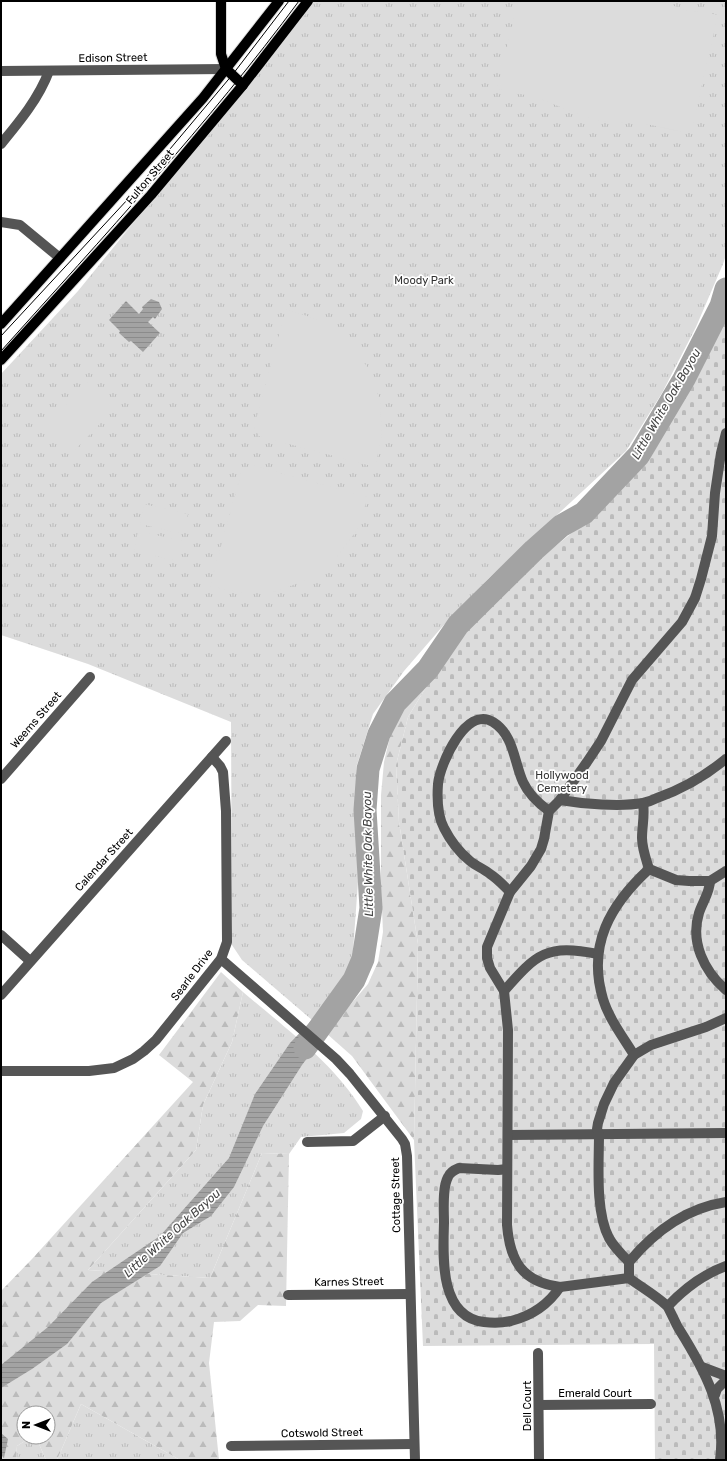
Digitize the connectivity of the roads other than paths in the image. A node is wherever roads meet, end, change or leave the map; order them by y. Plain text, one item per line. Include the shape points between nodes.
1 (221, 1) edge
2 (279, 1) edge
3 (308, 1) edge
4 (226, 69) junction
5 (1, 71) edge
6 (49, 71) junction
7 (243, 85) junction
8 (1, 144) edge
9 (1, 222) edge
10 (60, 258) junction
11 (1, 324) edge
12 (1, 360) edge
13 (726, 433) edge
14 (90, 677) dead end
15 (226, 741) dead end
16 (212, 757) junction
17 (726, 759) edge
18 (1, 779) edge
19 (560, 800) junction
20 (643, 803) junction
21 (549, 812) junction
22 (649, 869) junction
23 (726, 870) edge
24 (710, 881) junction
25 (510, 892) junction
26 (1, 935) edge
27 (598, 954) junction
28 (221, 959) junction
29 (30, 961) junction
30 (726, 990) edge
31 (504, 991) junction
32 (1, 995) edge
33 (726, 1018) edge
34 (634, 1055) junction
35 (1, 1071) edge
36 (384, 1116) junction
37 (726, 1133) edge
38 (599, 1134) junction
39 (508, 1135) junction
40 (307, 1142) dead end
41 (507, 1169) junction
42 (726, 1202) edge
43 (629, 1262) junction
44 (726, 1266) edge
45 (629, 1278) junction
46 (560, 1287) junction
47 (410, 1294) junction
48 (288, 1295) dead end
49 (668, 1306) junction
50 (538, 1352) dead end
51 (702, 1367) junction
52 (726, 1376) edge
53 (726, 1380) edge
54 (715, 1395) junction
55 (652, 1404) dead end
56 (539, 1405) junction
57 (414, 1444) junction
58 (231, 1446) dead end
59 (414, 1460) edge
60 (539, 1460) edge
61 (720, 1460) edge

1 - 4 main road via 221,54
2 - 4 main road, Fulton Street
3 - 7 main road, Fulton Street
4 - 6 street, Edison Street
4 - 7 main road
4 - 10 main road, Fulton Street
5 - 6 street, Edison Street
6 - 8 street via 32,104
7 - 12 main road, Fulton Street via 152,195
9 - 10 street via 20,224
10 - 11 main road, Fulton Street
13 - 19 street via 716,487 712,536 695,598 682,622 632,680 601,740
14 - 18 street, Weems Street
15 - 16 street, Calendar Street
16 - 28 street, Searle Drive via 223,772 226,812 227,942
16 - 29 street, Calendar Street
17 - 20 street via 688,785
19 - 20 street via 587,803
19 - 21 street
20 - 22 street via 645,813 642,840
21 - 25 street via 544,839 536,858
21 - 25 street via 532,797 524,784 512,747 500,727 492,721 483,719 468,724 446,757 438,782 437,798 441,822 456,847 470,861 492,874
22 - 24 street via 676,880
22 - 27 street via 622,897 612,912
23 - 24 street
24 - 30 street via 696,923 697,943 705,966
25 - 31 street via 487,947 490,968
26 - 29 street
27 - 31 street via 579,950 559,950 545,954 532,961
27 - 34 street via 598,973 603,1000
28 - 35 street, Searle Drive via 156,1040 124,1064 89,1071
28 - 36 street, Cottage Street via 327,1050
29 - 32 street, Calendar Street
31 - 39 street via 508,1030
33 - 34 street via 652,1045
34 - 38 street via 614,1083 604,1104 598,1123
36 - 40 street via 353,1140
36 - 47 street, Cottage Street via 402,1139 407,1150
37 - 38 street
38 - 39 street
38 - 43 street via 599,1184 603,1220 615,1247
39 - 41 street
41 - 46 street via 508,1239 514,1259 519,1268 534,1280
41 - 46 street via 459,1168 447,1178 443,1254 444,1270 451,1296 456,1306 471,1319 501,1323 532,1314 544,1306
42 - 43 street via 686,1214 663,1228
43 - 45 street
44 - 49 street via 697,1281
45 - 46 street
45 - 49 street
47 - 48 street, Karnes Street
47 - 57 street, Cottage Street
49 - 51 street
50 - 56 street, Dell Court
51 - 52 street
51 - 54 street
53 - 54 street
54 - 61 street via 721,1422
55 - 56 street, Emerald Court
56 - 60 street, Dell Court
57 - 58 street, Cotswold Street
57 - 59 street, Cottage Street

